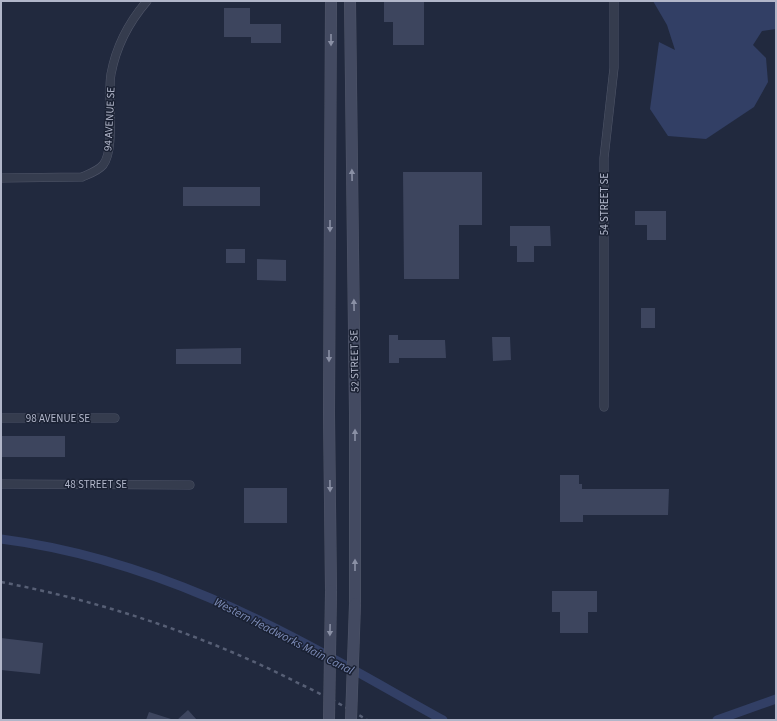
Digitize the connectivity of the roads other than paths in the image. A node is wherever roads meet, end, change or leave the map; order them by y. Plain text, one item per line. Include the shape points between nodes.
1 (147, 1) edge
2 (331, 1) edge
3 (350, 1) edge
4 (614, 1) edge
5 (1, 178) edge
6 (604, 407) dead end
7 (1, 418) edge
8 (115, 418) dead end
9 (1, 484) edge
10 (190, 485) dead end
11 (329, 720) edge
12 (351, 720) edge

1 - 5 street, 94 AVENUE SE via 134,16 116,50 111,76 110,144 102,166 82,177
2 -> 11 main road, bridge
12 -> 3 main road, 52 STREET SE, bridge via 355,604 355,414
4 - 6 street, 54 STREET SE via 614,68 604,158
7 - 8 street, 98 AVENUE SE
9 - 10 street, 48 STREET SE

